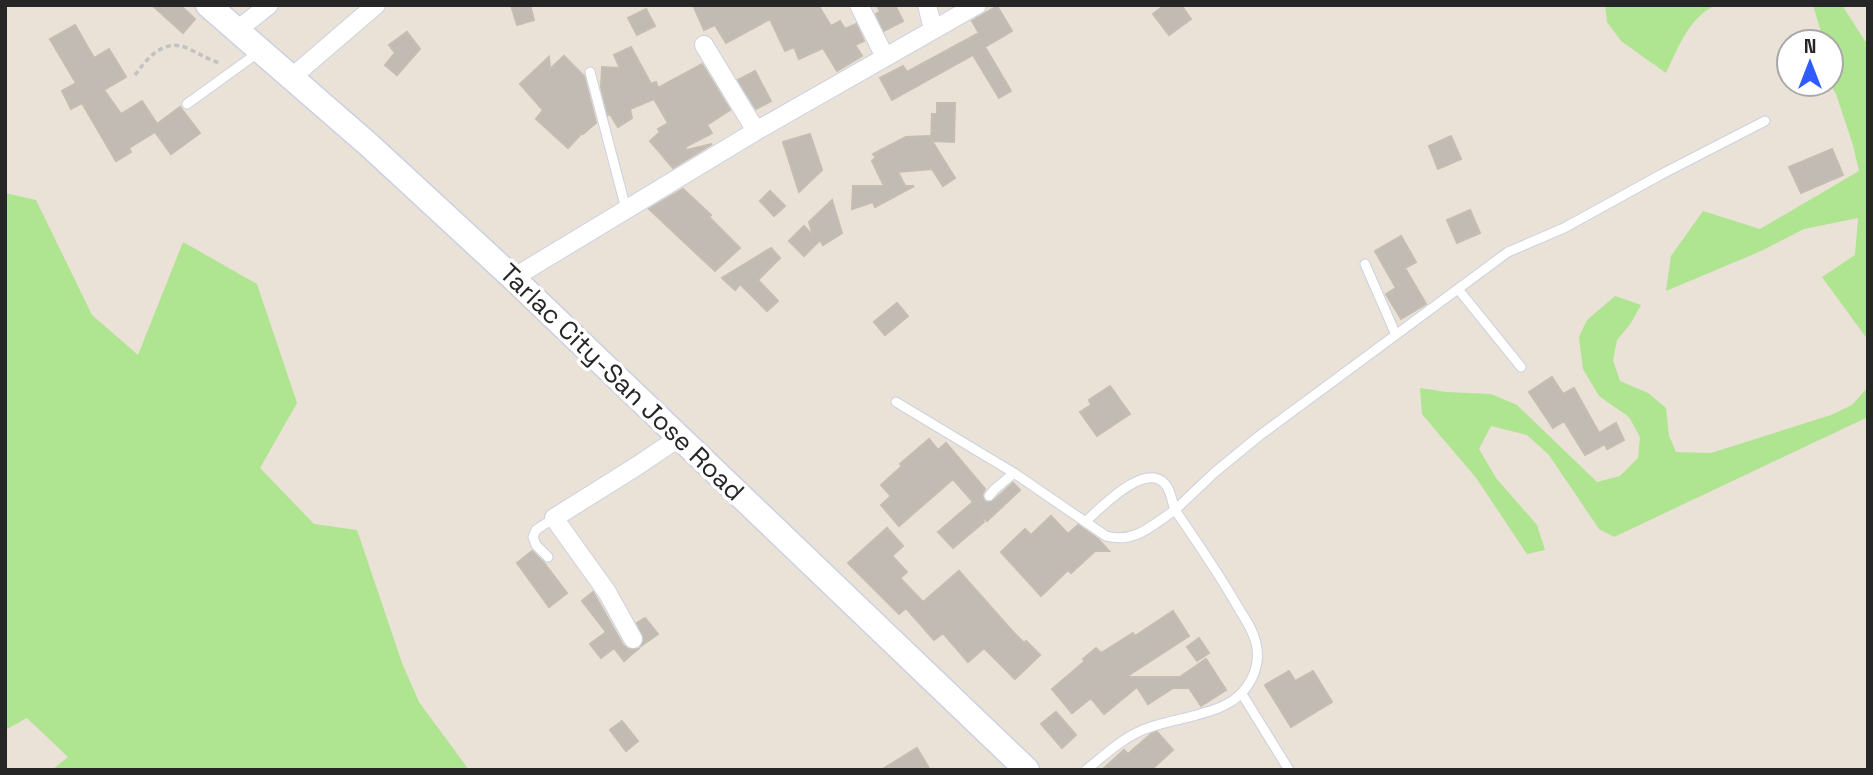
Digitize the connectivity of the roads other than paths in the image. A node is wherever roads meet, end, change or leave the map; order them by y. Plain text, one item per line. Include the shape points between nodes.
1 (208, 5) edge
2 (269, 5) edge
3 (376, 5) edge
4 (859, 5) edge
5 (926, 5) edge
6 (977, 5) edge
7 (933, 29) junction
8 (248, 40) junction
9 (704, 45) dead end
10 (884, 57) junction
11 (590, 72) dead end
12 (292, 78) junction
13 (187, 104) dead end
14 (1765, 121) dead end
15 (756, 131) junction
16 (626, 209) junction
17 (1365, 264) dead end
18 (513, 278) junction
19 (1458, 289) junction
20 (1396, 335) junction
21 (1521, 367) dead end
22 (896, 402) dead end
23 (680, 437) junction
24 (1014, 473) junction
25 (989, 496) dead end
26 (1175, 510) junction
27 (554, 518) junction
28 (1086, 521) junction
29 (548, 557) dead end
30 (633, 639) dead end
31 (1242, 694) junction
32 (1027, 770) edge
33 (1086, 770) edge
34 (1289, 770) edge

1 - 8 main road, Tarlac City-San Jose Road
2 - 8 street
3 - 12 street
4 - 10 street
5 - 7 street
6 - 7 street
7 - 10 street
8 - 12 main road, Tarlac City-San Jose Road
8 - 13 lane
9 - 15 street
10 - 15 street
11 - 16 lane
12 - 18 main road, Tarlac City-San Jose Road
14 - 19 lane via 1564,228 1515,248
15 - 16 street
16 - 18 street
17 - 20 lane
18 - 23 main road, Tarlac City-San Jose Road
19 - 20 lane
19 - 21 lane
20 - 26 lane via 1235,455
22 - 24 lane
23 - 27 street
23 - 32 main road, Tarlac City-San Jose Road
24 - 25 lane
24 - 28 lane
26 - 28 lane via 1123,539 1106,536
26 - 28 lane via 1167,485 1148,478 1130,484
26 - 31 lane via 1227,587 1255,640 1256,665
27 - 29 lane via 533,537
27 - 30 street via 607,592
31 - 33 lane via 1212,710 1139,731
31 - 34 lane

